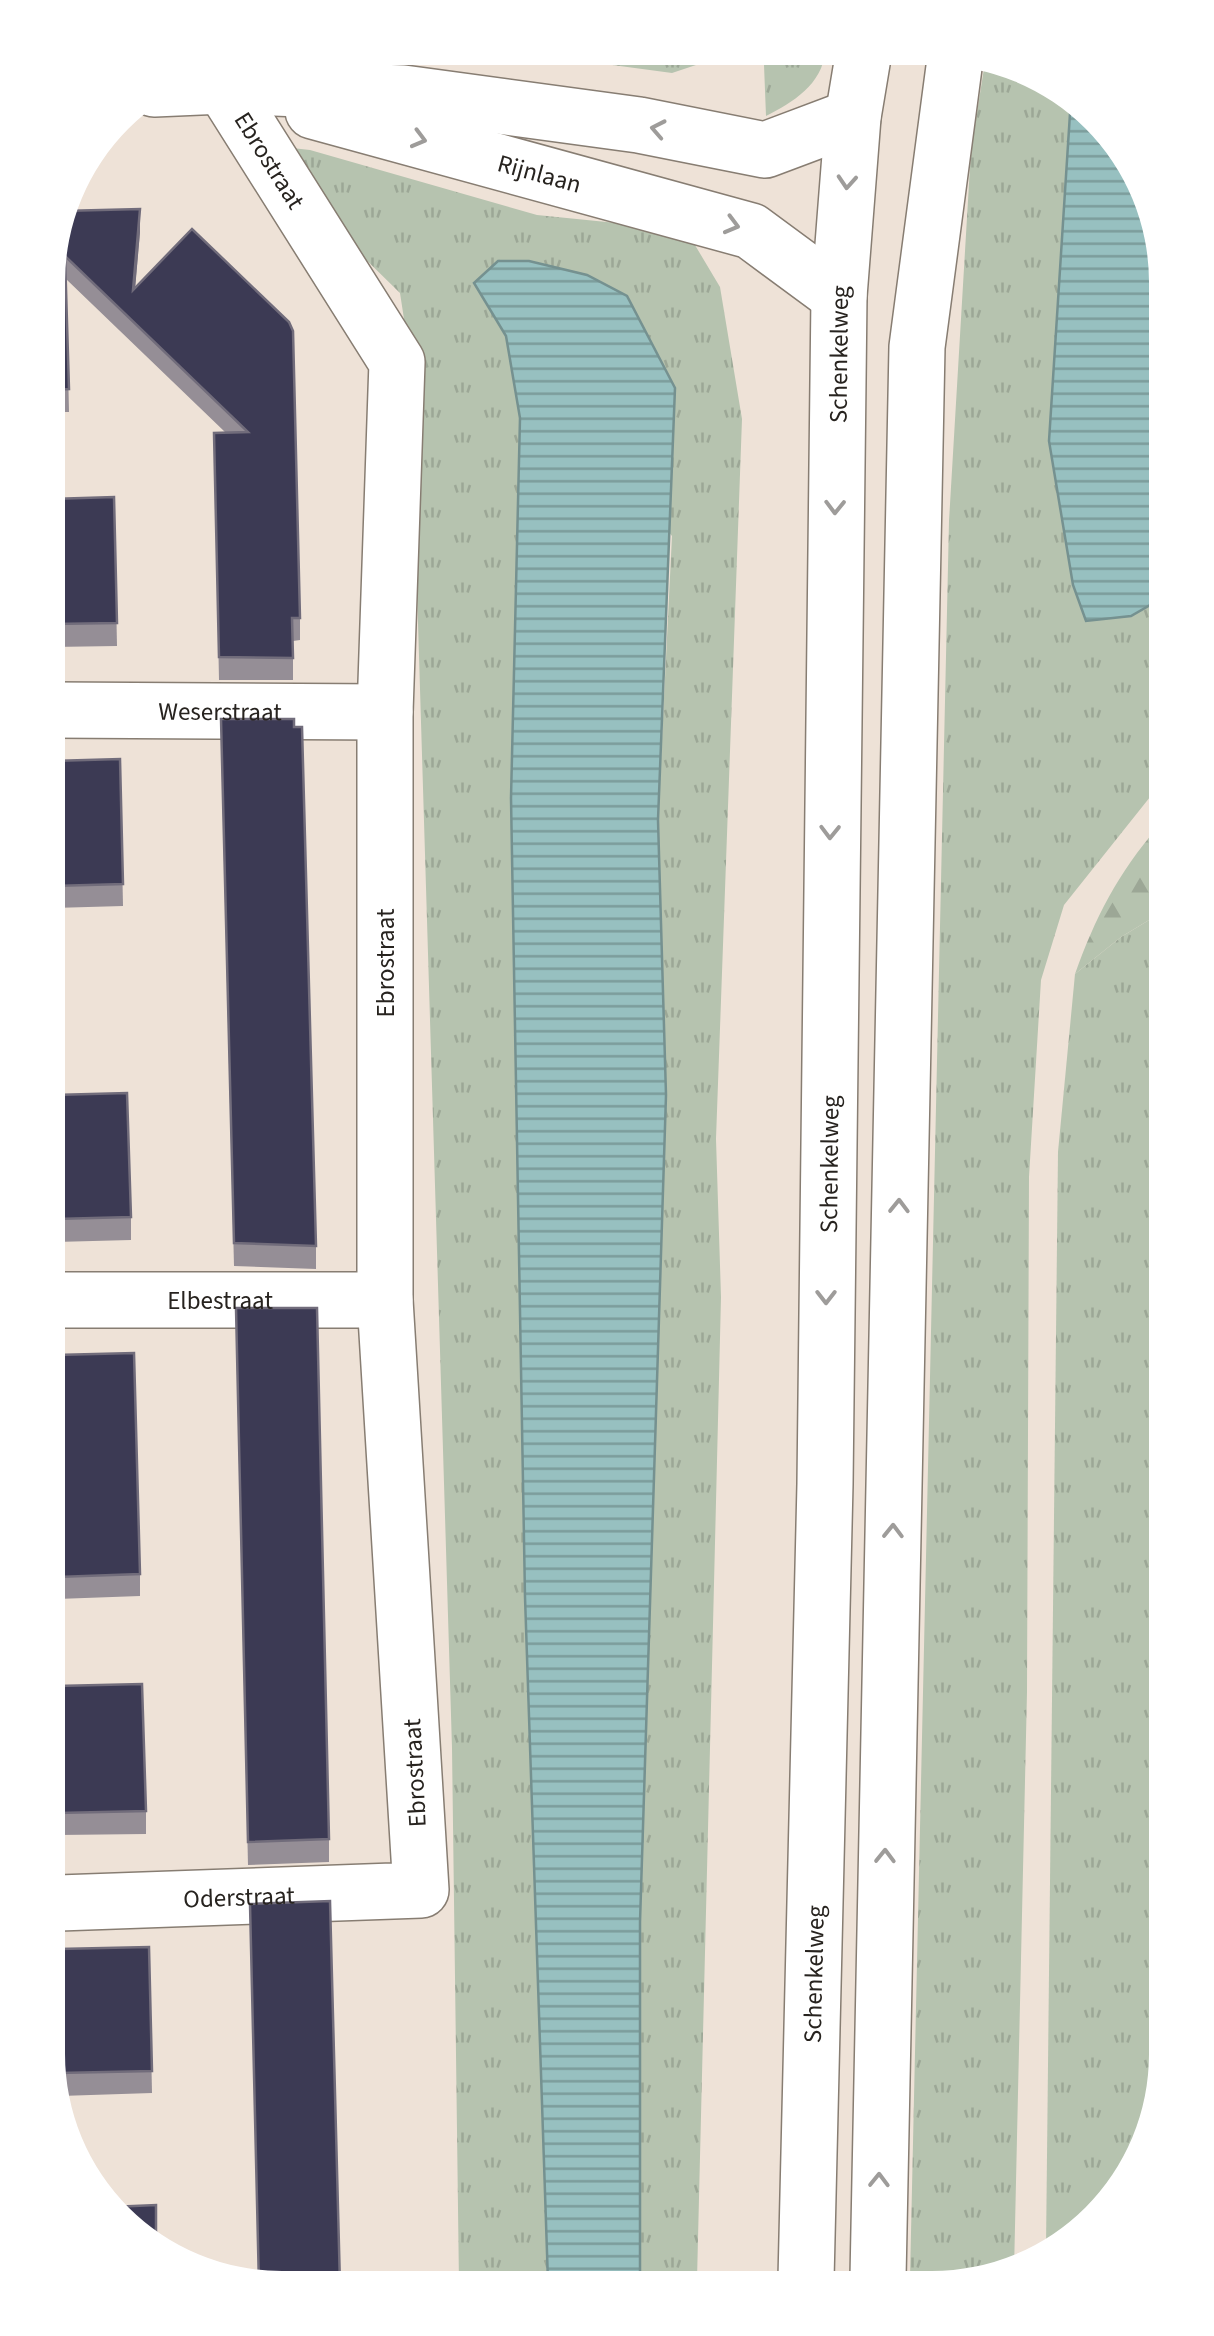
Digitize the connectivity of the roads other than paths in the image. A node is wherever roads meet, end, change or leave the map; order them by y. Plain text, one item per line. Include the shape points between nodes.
1 (861, 65) edge
2 (954, 67) edge
3 (224, 72) edge
4 (225, 72) edge
5 (226, 72) edge
6 (852, 116) junction
7 (838, 296) junction
8 (65, 710) edge
9 (385, 712) junction
10 (65, 1300) edge
11 (385, 1300) junction
12 (421, 1890) joint
13 (65, 1903) edge
14 (806, 2271) edge
15 (878, 2271) edge

1 - 6 main road, Schenkelweg
15 -> 2 main road via 917,347
3 - 9 main road, Ebrostraat via 397,362
4 -> 7 main road, Rijnlaan via 751,231
6 -> 5 main road, Rijnlaan via 765,150 639,125
6 -> 7 main road, Schenkelweg
7 -> 14 main road, Schenkelweg via 825,1484
8 - 9 main road, Weserstraat
9 - 11 main road, Ebrostraat
10 - 11 main road, Elbestraat
11 - 12 main road, Ebrostraat
12 - 13 main road, Oderstraat

